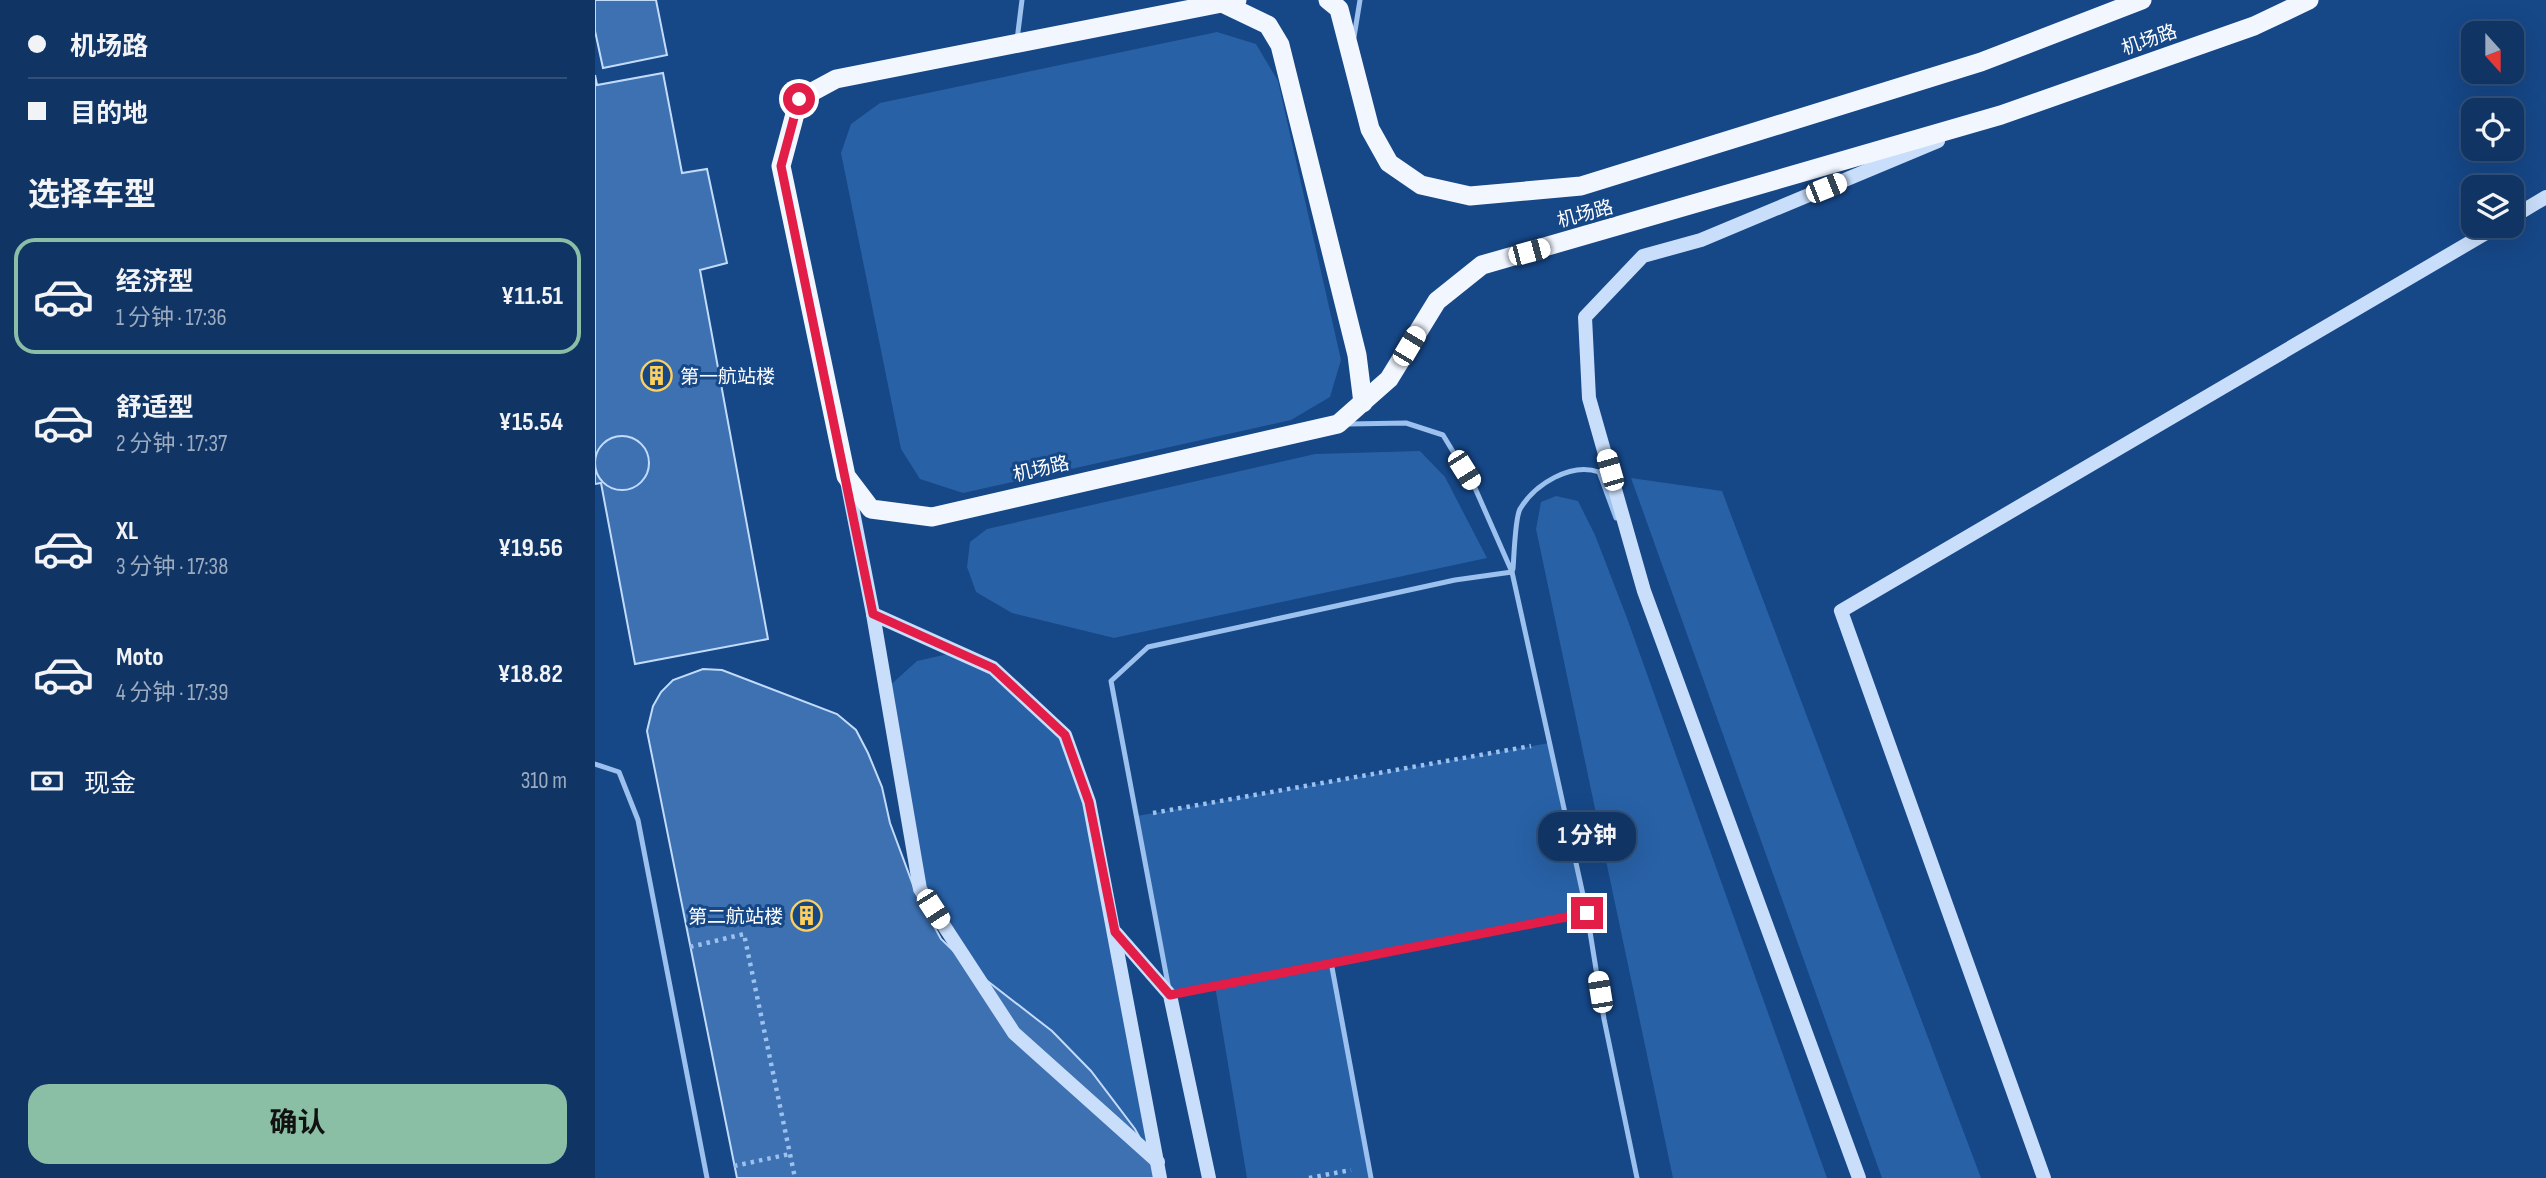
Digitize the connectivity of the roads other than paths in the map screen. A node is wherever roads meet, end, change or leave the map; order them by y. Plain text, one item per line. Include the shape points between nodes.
1 (1022, 0) edge
2 (1328, 0) edge
3 (1360, 0) edge
4 (2142, 0) edge
5 (2309, 0) edge
6 (1229, 1) edge
7 (1017, 43) junction
8 (1352, 54) junction
9 (2001, 115) junction
10 (2546, 197) edge
11 (2524, 210) edge
12 (2478, 238) edge
13 (1363, 403) junction
14 (1338, 424) junction
15 (846, 477) junction
16 (1512, 572) junction
17 (1644, 591) junction
18 (873, 614) junction
19 (595, 765) edge
20 (1587, 913) junction
21 (1115, 932) junction
22 (1331, 962) junction
23 (1170, 995) junction
24 (1158, 1162) junction
25 (707, 1178) edge
26 (1160, 1178) edge
27 (1209, 1178) edge
28 (1371, 1178) edge
29 (1637, 1178) edge
30 (1859, 1178) edge
31 (2044, 1178) edge

1 - 7 lane
2 - 8 highway, 机场路 via 1339,9
3 - 8 lane
4 - 8 highway, 机场路 via 1981,62 1581,186 1470,196 1421,185 1389,163 1370,129
5 - 9 highway, 机场路 via 2255,26
6 - 7 highway, 机场路
6 - 13 highway via 1268,25 1280,45 1357,355
7 - 15 highway, 机场路 via 835,79 799,99 781,166
9 - 13 highway, 机场路 via 1482,265 1437,302 1389,379
9 - 17 main road, 机场路 via 1701,240 1643,256 1585,317 1589,398
10 - 11 main road
12 - 31 main road via 1841,611
13 - 14 highway, 机场路
14 - 15 highway, 机场路 via 932,517 871,509
14 - 16 lane via 1406,424 1443,435 1475,488
15 - 18 main road
16 - 17 lane via 1519,510 1549,479 1585,467 1599,472
16 - 20 lane
16 - 23 lane via 1455,580 1148,647 1111,681
17 - 30 main road, 机场路
18 - 21 main road via 993,668 1065,735 1089,802
18 - 24 main road via 920,889 1014,1033
19 - 25 lane via 619,772 638,820
20 - 22 lane
20 - 29 lane
21 - 23 main road
21 - 24 main road
22 - 23 lane
22 - 28 lane
23 - 27 main road
24 - 26 main road

